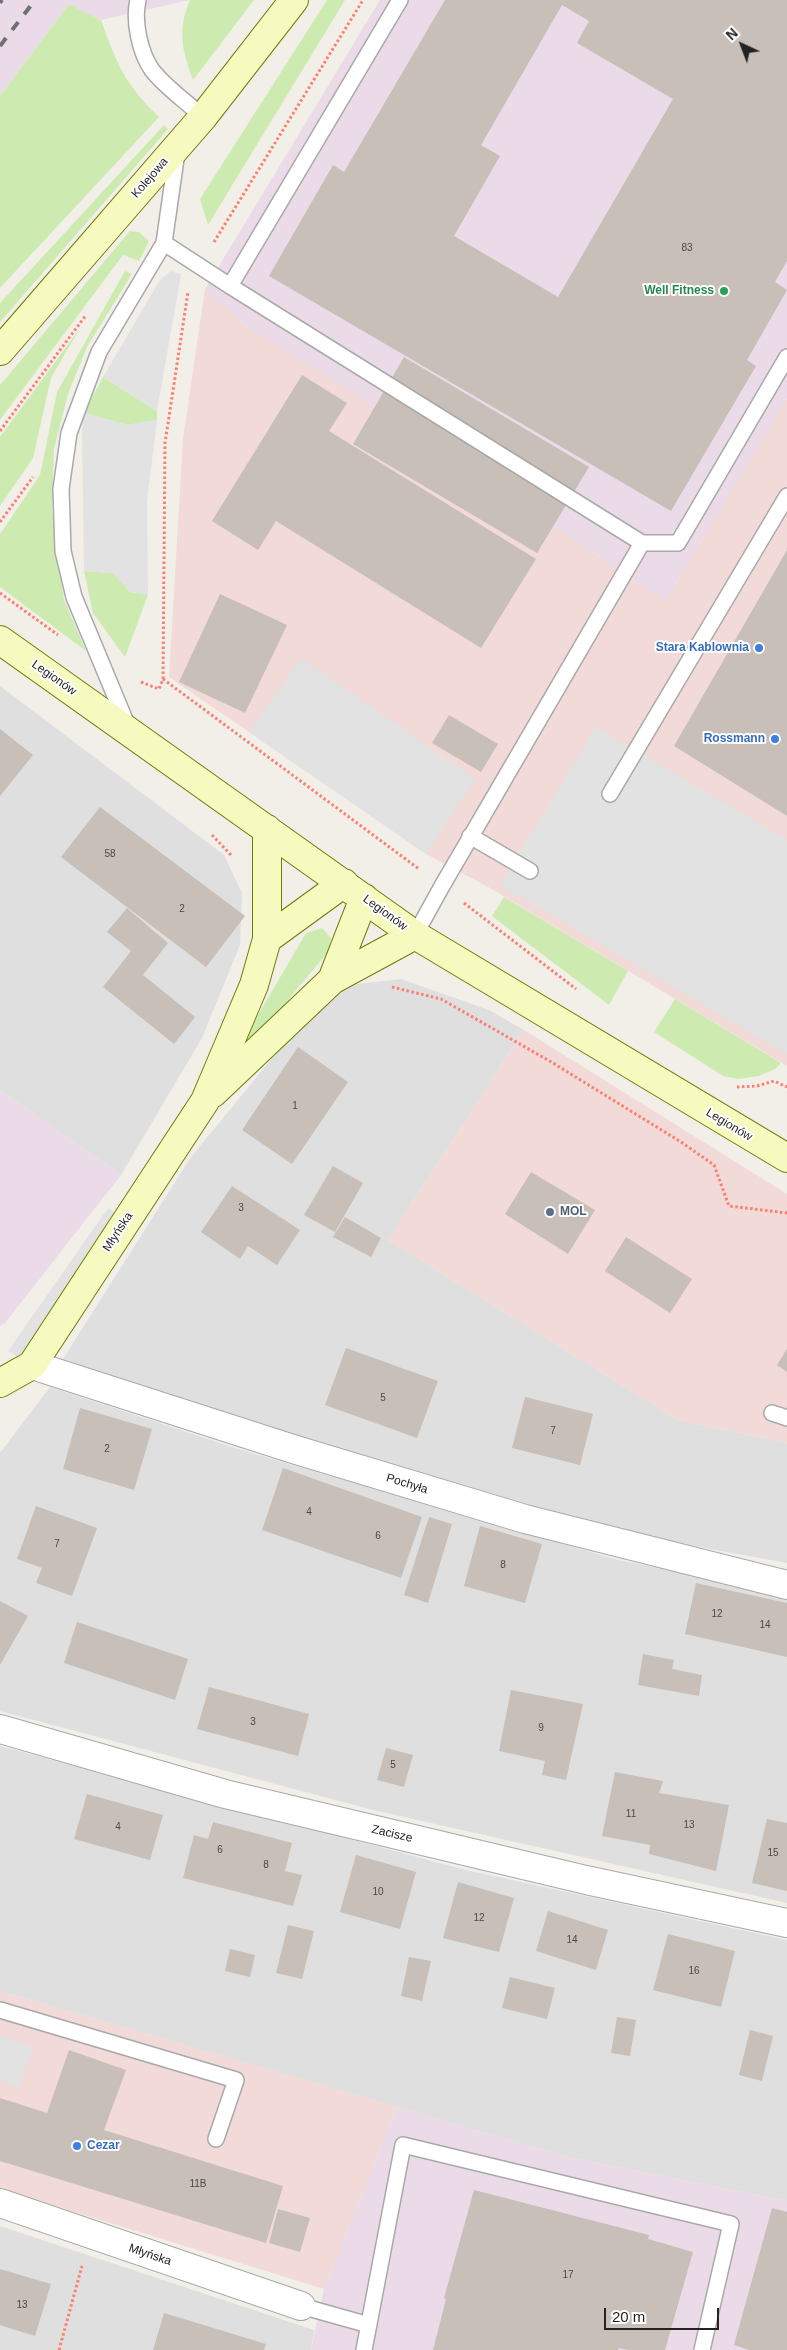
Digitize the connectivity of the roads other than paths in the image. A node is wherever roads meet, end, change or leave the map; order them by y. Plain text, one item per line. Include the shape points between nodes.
1 (138, 0) edge
2 (294, 0) edge
3 (400, 0) edge
4 (203, 118) junction
5 (178, 146) junction
6 (164, 243) junction
7 (230, 286) junction
8 (0, 350) edge
9 (787, 357) edge
10 (787, 496) edge
11 (642, 543) junction
12 (0, 640) edge
13 (130, 731) junction
14 (610, 794) dead end
15 (267, 829) junction
16 (470, 836) junction
17 (530, 871) dead end
18 (354, 891) junction
19 (415, 935) junction
20 (267, 939) junction
21 (332, 980) junction
22 (205, 1101) junction
23 (787, 1158) edge
24 (32, 1365) junction
25 (0, 1383) edge
26 (772, 1413) dead end
27 (787, 1418) edge
28 (787, 1585) edge
29 (0, 1729) edge
30 (787, 1923) edge
31 (0, 2010) edge
32 (216, 2139) dead end
33 (0, 2204) edge
34 (301, 2306) joint
35 (368, 2326) junction
36 (364, 2350) edge
37 (702, 2350) edge

1 - 4 lane via 138,30 152,69
2 - 4 street, Kolejowa
3 - 7 lane
4 - 5 street, Kolejowa
5 - 6 lane
5 - 8 street, Kolejowa
6 - 7 lane
6 - 13 lane via 99,352 69,433 61,488 63,551 74,597
7 - 11 lane
9 - 11 lane via 678,543
10 - 14 lane
11 - 16 lane
12 - 13 street, Legionów
13 - 15 street, Legionów
15 - 18 street, Legionów
15 - 20 street, Młyńska
16 - 17 lane
16 - 19 lane
18 - 19 street, Legionów
18 - 20 street
18 - 21 street, Młyńska
19 - 21 street, Młyńska
19 - 23 street, Legionów
20 - 22 street, Młyńska via 254,985
21 - 22 street, Młyńska
22 - 24 street, Młyńska
24 - 25 street
24 - 28 street, Pochyła via 525,1519
26 - 27 lane
29 - 30 street, Zacisze via 225,1794 586,1880
31 - 32 lane via 236,2080
33 - 34 street, Młyńska
34 - 35 lane
35 - 36 lane
35 - 37 lane via 403,2145 732,2224

